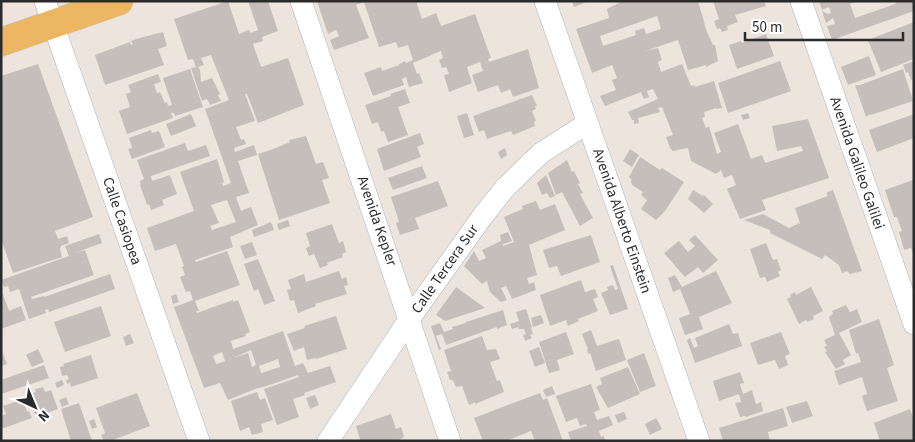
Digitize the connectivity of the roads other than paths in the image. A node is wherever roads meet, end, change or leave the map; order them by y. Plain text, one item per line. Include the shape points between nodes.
1 (119, 1) edge
2 (301, 1) edge
3 (545, 1) edge
4 (801, 1) edge
5 (49, 13) edge
6 (1, 42) edge
7 (588, 123) junction
8 (410, 318) junction
9 (914, 324) edge
10 (199, 441) edge
11 (328, 441) edge
12 (450, 441) edge
13 (700, 441) edge

1 - 5 main road
2 - 8 street, Avenida Kepler
3 - 7 street, Avenida Alberto Einstein
4 - 9 street, Avenida Galileo Galilei
5 - 6 main road
5 - 10 street, Calle Casiopea
7 - 8 street, Calle Tercera Sur via 541,153 505,188
7 - 13 street, Avenida Alberto Einstein
8 - 11 street, Calle Tercera Sur
8 - 12 street, Avenida Kepler

